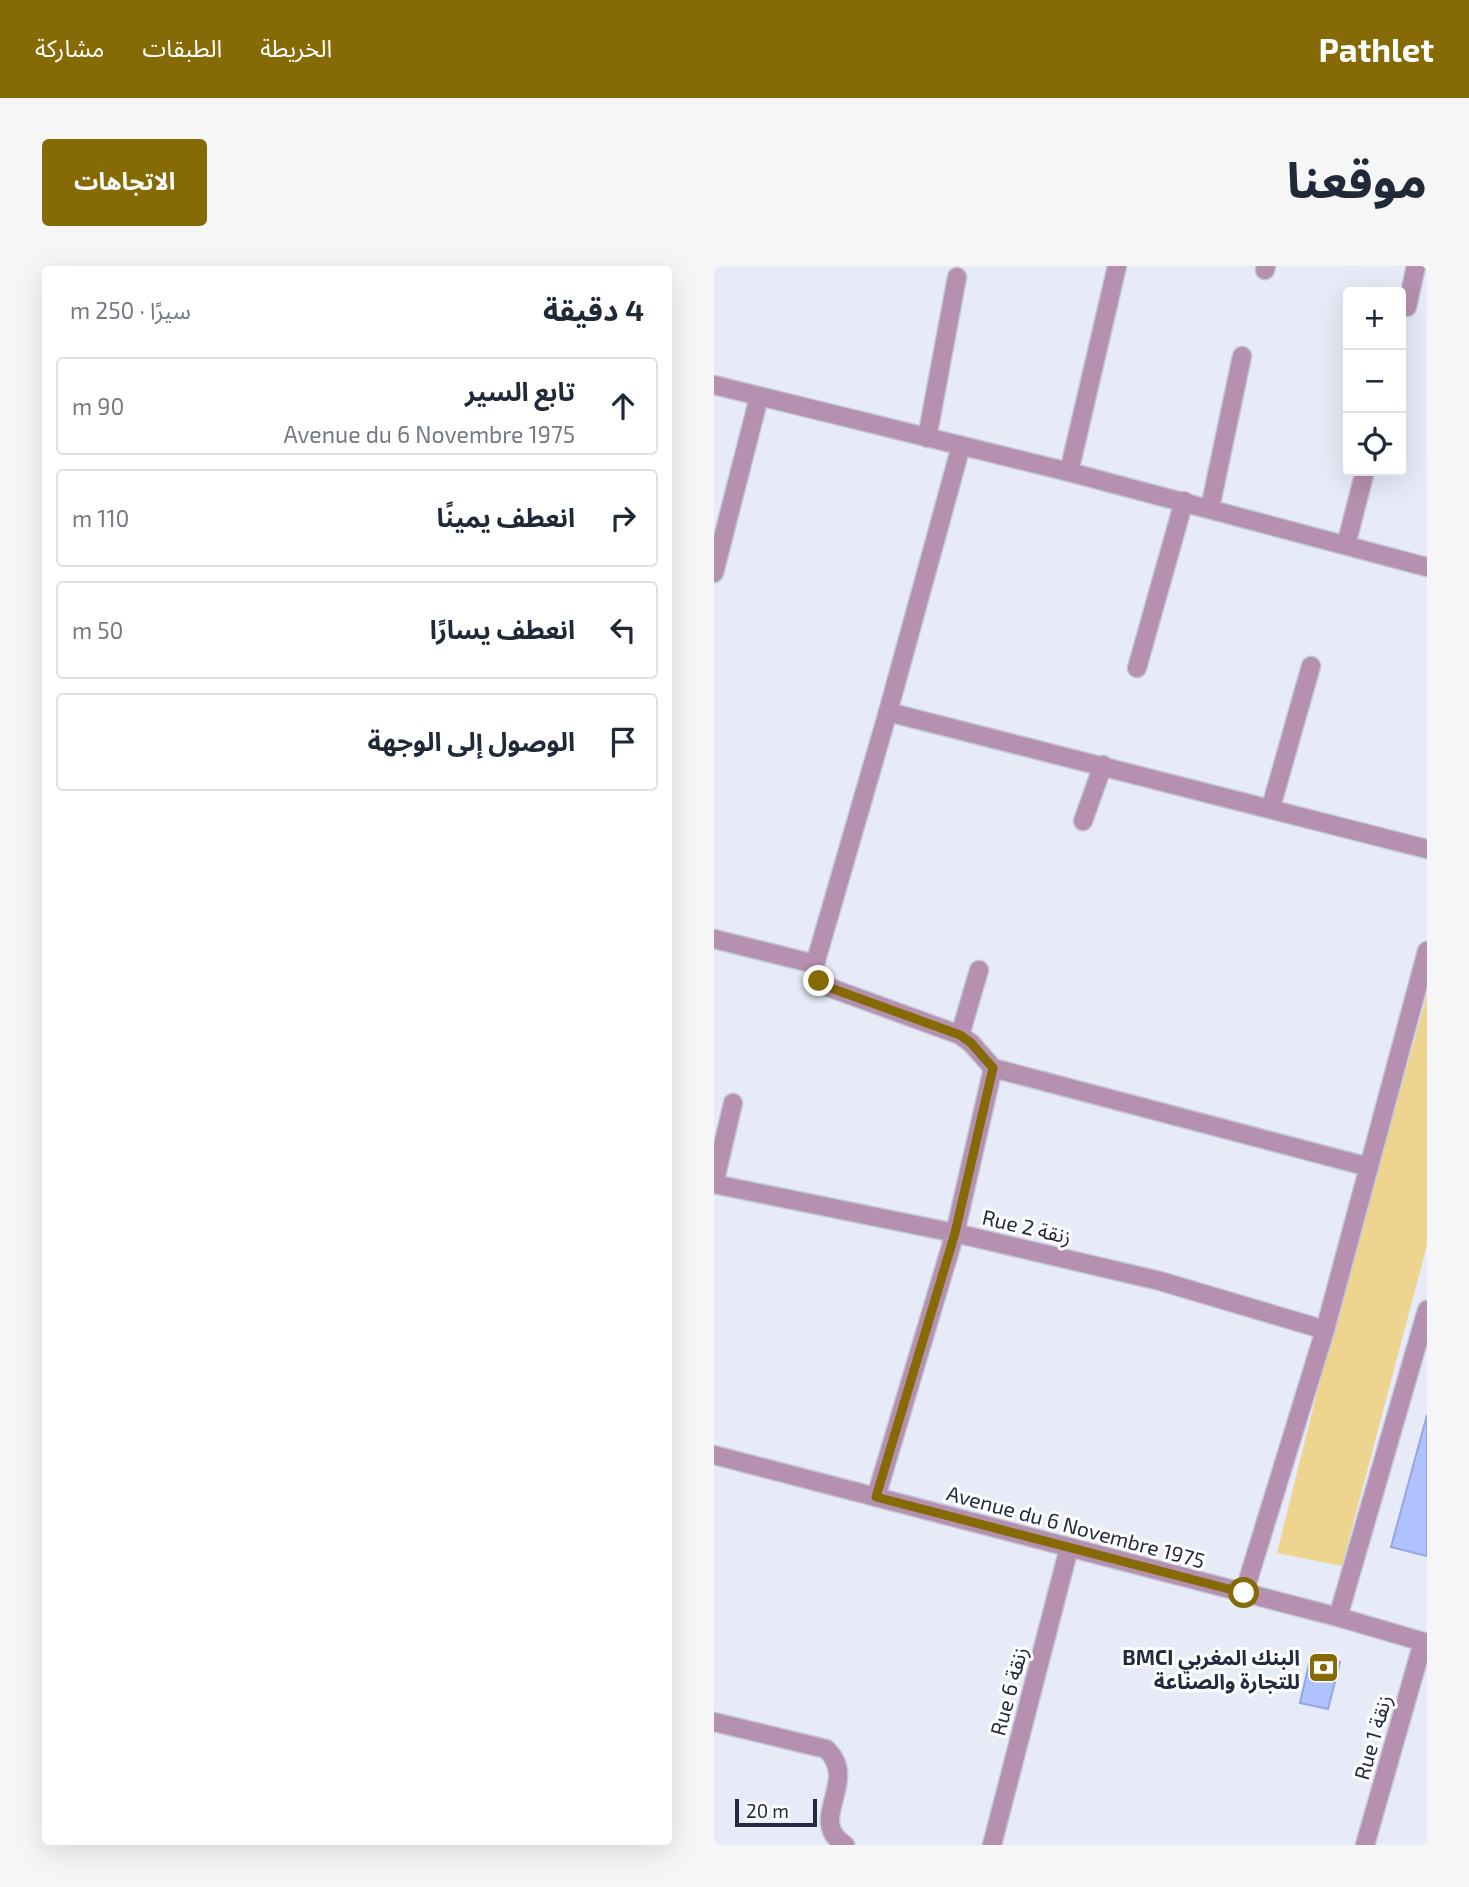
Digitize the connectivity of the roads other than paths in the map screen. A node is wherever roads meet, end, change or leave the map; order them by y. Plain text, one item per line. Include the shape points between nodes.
1 (1117, 266) edge
2 (1416, 266) edge
3 (957, 277) dead end
4 (1407, 307) dead end
5 (1242, 356) dead end
6 (714, 385) edge
7 (759, 397) junction
8 (927, 438) junction
9 (961, 446) junction
10 (1069, 472) junction
11 (1364, 476) edge
12 (1184, 501) junction
13 (1210, 508) junction
14 (1346, 545) junction
15 (717, 551) edge
16 (1427, 567) edge
17 (714, 573) edge
18 (1311, 666) dead end
19 (1137, 667) dead end
20 (888, 712) junction
21 (1102, 765) junction
22 (1270, 807) junction
23 (1083, 821) dead end
24 (1427, 849) edge
25 (714, 939) edge
26 (1427, 951) edge
27 (815, 964) junction
28 (979, 970) dead end
29 (960, 1035) junction
30 (993, 1068) junction
31 (733, 1103) dead end
32 (1369, 1167) junction
33 (714, 1184) edge
34 (955, 1233) junction
35 (1427, 1310) edge
36 (1325, 1330) junction
37 (714, 1455) edge
38 (876, 1497) junction
39 (1069, 1548) junction
40 (1244, 1593) junction
41 (1338, 1617) junction
42 (1425, 1642) edge
43 (714, 1722) edge
44 (845, 1845) edge
45 (992, 1845) edge
46 (1365, 1845) edge

1 - 10 street
2 - 4 street
3 - 8 street
5 - 13 street
6 - 7 street
7 - 8 street
7 - 15 street
8 - 9 street
9 - 10 street
9 - 20 street
10 - 12 street
11 - 14 street
12 - 13 street
12 - 19 street
13 - 14 street
14 - 16 street
15 - 17 street
18 - 22 street
20 - 21 street
20 - 27 street
21 - 22 street
21 - 23 street
22 - 24 street
25 - 27 street
26 - 32 street
27 - 29 street via 819,981 828,987
28 - 29 street
29 - 30 street
30 - 32 street
30 - 34 street
31 - 33 street
32 - 36 street
33 - 34 street, Rue 2 زنقة
34 - 36 street, Rue 2 زنقة via 1160,1281
34 - 38 street
35 - 41 street
36 - 40 street
37 - 38 street, Avenue du 6 Novembre 1975
38 - 39 street, Avenue du 6 Novembre 1975
39 - 40 street, Avenue du 6 Novembre 1975
39 - 45 street, Rue 6 زنقة
40 - 41 street, Avenue du 6 Novembre 1975
41 - 42 street, Avenue du 6 Novembre 1975
42 - 46 street, Rue 1 زنقة
43 - 44 street via 826,1749 834,1756 839,1773 829,1826 834,1838

